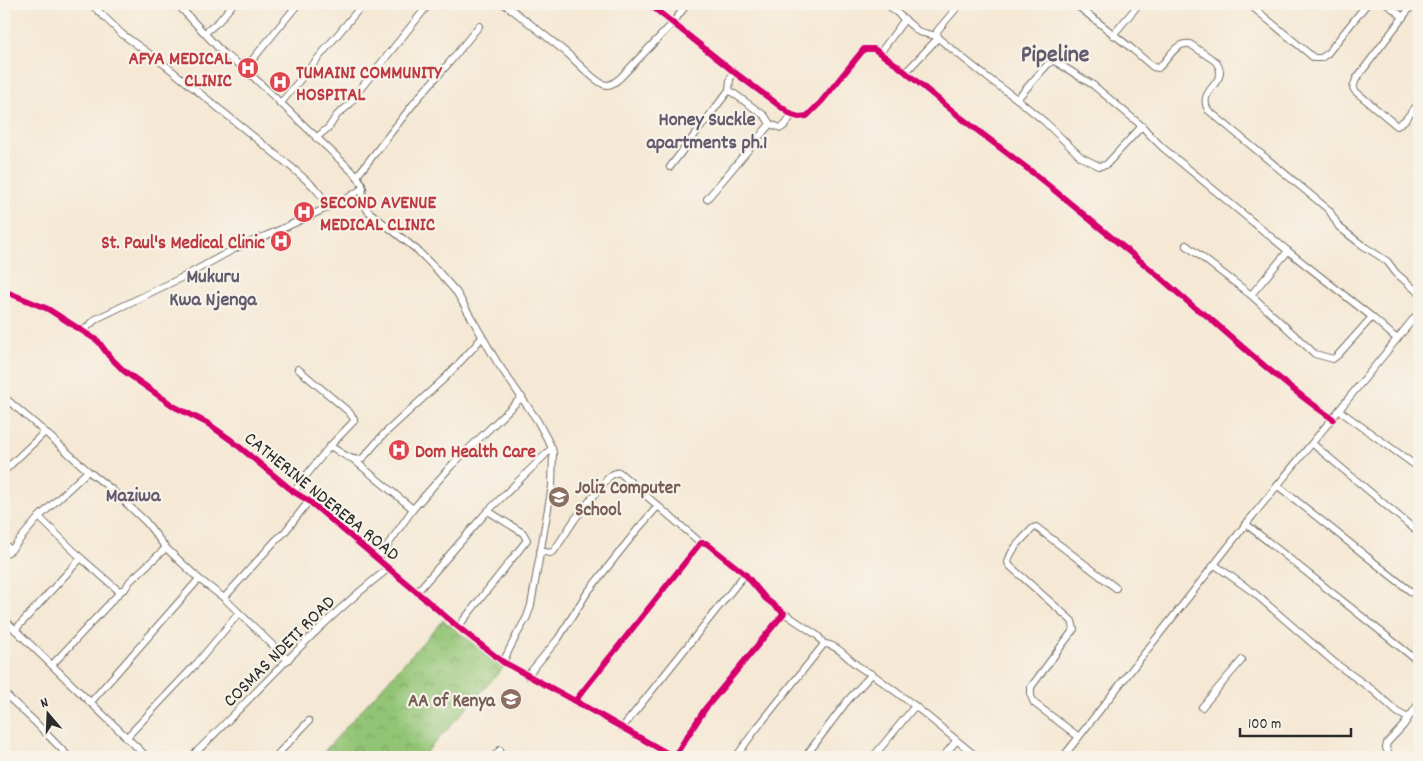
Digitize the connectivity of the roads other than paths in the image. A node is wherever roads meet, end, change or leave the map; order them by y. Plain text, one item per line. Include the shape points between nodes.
1 (91, 4) edge
2 (177, 4) edge
3 (233, 4) edge
4 (298, 4) edge
5 (363, 4) edge
6 (429, 4) edge
7 (504, 4) edge
8 (649, 4) edge
9 (687, 4) edge
10 (887, 4) edge
11 (960, 4) edge
12 (1075, 4) edge
13 (1139, 4) edge
14 (1249, 4) edge
15 (1262, 4) edge
16 (1367, 4) edge
17 (1387, 4) edge
18 (1413, 4) edge
19 (1257, 10) junction
20 (1403, 17) junction
21 (905, 19) junction
22 (672, 24) junction
23 (479, 26) dead end
24 (205, 33) junction
25 (1113, 34) junction
26 (938, 37) junction
27 (880, 53) junction
28 (243, 67) junction
29 (734, 72) junction
30 (906, 72) junction
31 (729, 90) junction
32 (1017, 99) junction
33 (1419, 103) edge
34 (280, 104) junction
35 (792, 115) junction
36 (770, 124) junction
37 (1142, 126) junction
38 (316, 138) junction
39 (670, 167) dead end
40 (357, 176) junction
41 (363, 188) junction
42 (707, 199) dead end
43 (330, 206) junction
44 (1186, 245) dead end
45 (1288, 251) junction
46 (4, 291) edge
47 (1419, 293) edge
48 (1251, 295) junction
49 (1419, 312) edge
50 (1372, 317) junction
51 (83, 331) junction
52 (482, 337) junction
53 (1397, 339) junction
54 (298, 369) dead end
55 (4, 397) edge
56 (522, 397) junction
57 (1340, 410) junction
58 (1333, 419) junction
59 (45, 432) junction
60 (1313, 444) junction
61 (330, 446) junction
62 (552, 448) junction
63 (353, 460) junction
64 (1419, 468) edge
65 (4, 471) edge
66 (88, 471) junction
67 (1278, 486) junction
68 (294, 492) junction
69 (309, 501) junction
70 (658, 506) junction
71 (413, 509) junction
72 (488, 511) junction
73 (39, 517) junction
74 (1246, 524) junction
75 (1419, 533) edge
76 (701, 543) junction
77 (4, 544) edge
78 (166, 548) junction
79 (11, 550) junction
80 (540, 551) junction
81 (4, 555) edge
82 (81, 558) junction
83 (378, 559) junction
84 (1215, 565) junction
85 (389, 568) junction
86 (745, 574) junction
87 (200, 579) junction
88 (1116, 588) dead end
89 (122, 590) junction
90 (417, 592) junction
91 (224, 598) junction
92 (1419, 598) edge
93 (239, 613) junction
94 (784, 613) junction
95 (4, 619) edge
96 (458, 627) junction
97 (15, 630) junction
98 (824, 644) junction
99 (288, 660) junction
100 (1242, 660) dead end
101 (503, 662) junction
102 (1419, 662) edge
103 (52, 665) junction
104 (872, 674) junction
105 (527, 676) junction
106 (4, 693) edge
107 (575, 701) junction
108 (90, 703) junction
109 (1419, 703) edge
110 (915, 706) junction
111 (1202, 707) dead end
112 (1408, 718) junction
113 (309, 721) dead end
114 (622, 728) junction
115 (1079, 737) junction
116 (126, 738) junction
117 (956, 741) junction
118 (500, 750) dead end
119 (198, 751) junction
120 (70, 757) edge
121 (147, 757) edge
122 (191, 757) edge
123 (204, 757) edge
124 (275, 757) edge
125 (494, 757) edge
126 (674, 757) edge
127 (736, 757) edge
128 (805, 757) edge
129 (873, 757) edge
130 (943, 757) edge
131 (977, 757) edge
132 (1063, 757) edge
133 (1390, 757) edge

1 - 43 street via 122,34 290,166
2 - 24 street
3 - 24 street
4 - 28 street
5 - 34 street
6 - 38 street via 350,105
7 - 22 street via 597,81 608,85 620,78
8 - 22 street
9 - 22 street
10 - 21 street
11 - 26 street via 937,31
12 - 25 street
13 - 25 street
14 - 19 street
15 - 19 street
16 - 19 street via 1321,58 1314,58
17 - 20 street
18 - 20 street
20 - 33 street via 1356,79 1353,88 1396,126
21 - 26 street via 919,32
21 - 27 street
22 - 29 street
23 - 40 street
24 - 28 street via 224,54
25 - 47 street via 1153,68 1158,68 1173,50 1187,43 1215,61 1220,71 1219,78 1205,96 1208,110 1330,210 1339,226 1387,261
26 - 30 street
26 - 32 street
27 - 30 street
27 - 35 street via 864,49 807,116
28 - 34 street
29 - 31 street
29 - 35 street
30 - 58 street via 1206,315 1276,377
31 - 36 street via 765,116
31 - 39 street
32 - 37 street via 1050,62 1055,61 1093,85
32 - 37 street via 1081,157 1099,166 1106,165
34 - 38 street
35 - 36 street via 781,128
36 - 42 street
37 - 45 street via 1162,147
38 - 40 street
40 - 41 street
41 - 43 street
41 - 52 street via 363,202 368,211 436,269 456,293
43 - 51 street via 236,248 96,320
44 - 48 street
45 - 48 street
45 - 50 street
46 - 51 street, CATHERINE NDEREBA ROAD via 48,309
48 - 50 street via 1315,354 1333,359
49 - 53 street
50 - 53 street
51 - 68 street, CATHERINE NDEREBA ROAD via 98,341 124,371 231,440
52 - 56 street
52 - 63 street via 362,459
53 - 57 street
54 - 61 street via 350,412 354,419
55 - 59 street
56 - 62 street
56 - 71 street
57 - 58 street
57 - 64 street
58 - 60 street
59 - 65 street
59 - 66 street
60 - 67 street
60 - 75 street
61 - 63 street
61 - 68 street
62 - 72 street
62 - 80 street via 552,486
63 - 71 street
66 - 73 street
66 - 78 street via 146,522
67 - 74 street
67 - 92 street
68 - 69 street, CATHERINE NDEREBA ROAD
69 - 83 street, CATHERINE NDEREBA ROAD
69 - 91 street
70 - 76 street
70 - 80 street via 615,472 575,519 554,551
70 - 105 street via 586,592 558,639
71 - 83 street
72 - 90 street
72 - 96 street via 523,534 526,540
73 - 79 street
73 - 82 street
74 - 84 street
74 - 102 street
76 - 86 street via 706,543
76 - 107 street
77 - 79 street
78 - 87 street
78 - 89 street
79 - 81 street
80 - 101 street via 527,617
82 - 89 street via 116,589
82 - 97 street
83 - 85 street, CATHERINE NDEREBA ROAD
84 - 112 street
84 - 115 street
85 - 90 street, CATHERINE NDEREBA ROAD
85 - 99 street, COSMAS NDETI ROAD via 347,602
86 - 94 street via 766,599
86 - 114 street
87 - 91 street
87 - 108 street
88 - 115 street via 1036,527 1012,551 1009,559 1011,567 1072,621 1074,629 1032,687 1031,696 1034,703
89 - 103 street
90 - 96 street, CATHERINE NDEREBA ROAD
91 - 93 street
93 - 99 street
93 - 116 street
94 - 98 street via 818,636
94 - 126 street via 705,708
95 - 97 street
96 - 101 street, CATHERINE NDEREBA ROAD
97 - 103 street
98 - 104 street via 834,647
98 - 127 street
99 - 119 street, COSMAS NDETI ROAD
100 - 111 street
101 - 105 street, CATHERINE NDEREBA ROAD
103 - 108 street
104 - 110 street
104 - 128 street
105 - 107 street, CATHERINE NDEREBA ROAD
106 - 120 street
107 - 114 street, CATHERINE NDEREBA ROAD
108 - 116 street
109 - 112 street
110 - 117 street
110 - 129 street
112 - 133 street via 1387,743
113 - 124 street
114 - 126 street, CATHERINE NDEREBA ROAD
115 - 132 street
116 - 121 street
117 - 130 street
117 - 131 street
118 - 125 street
119 - 122 street, COSMAS NDETI ROAD
119 - 123 street

